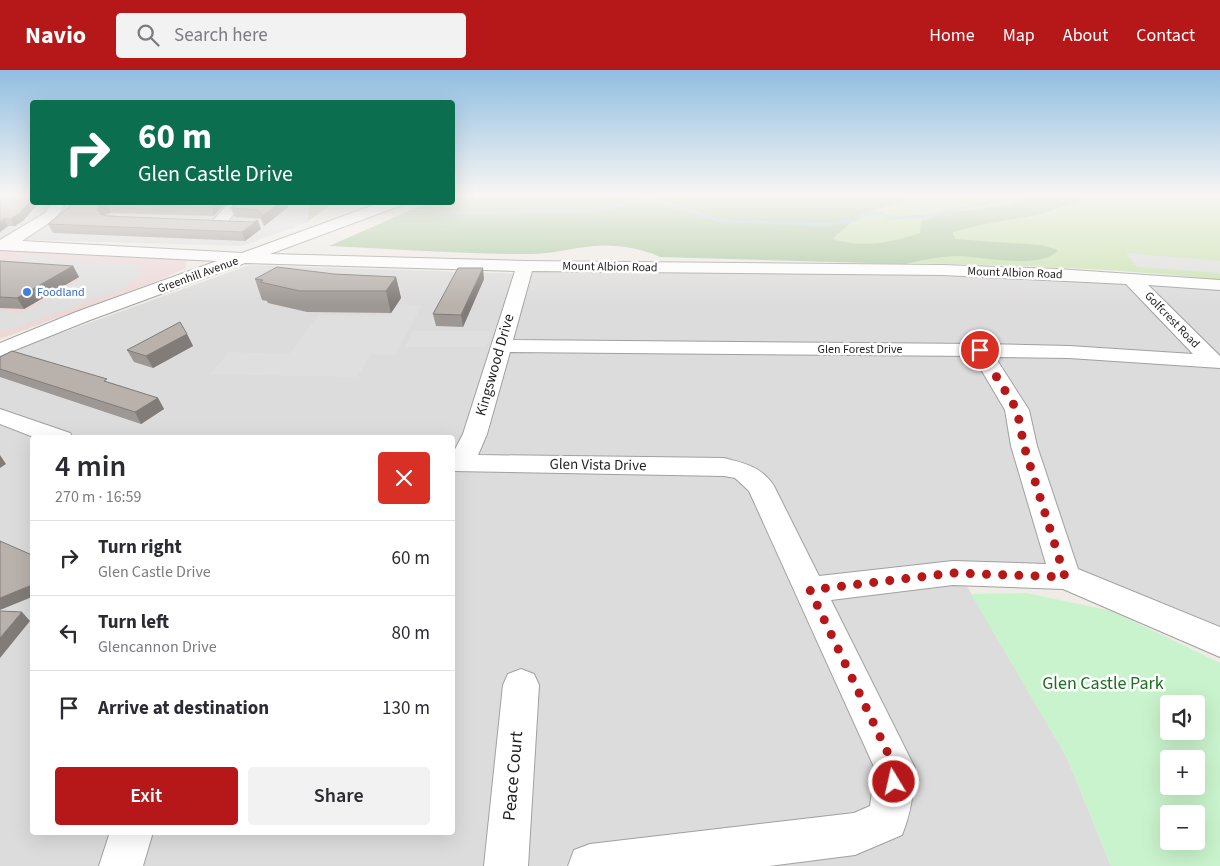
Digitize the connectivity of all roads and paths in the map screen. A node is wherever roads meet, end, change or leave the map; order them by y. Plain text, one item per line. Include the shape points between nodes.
1 (25, 231) edge
2 (322, 231) edge
3 (326, 231) edge
4 (156, 236) edge
5 (3, 245) edge
6 (134, 251) junction
7 (246, 258) junction
8 (341, 260) junction
9 (525, 266) junction
10 (1131, 279) junction
11 (1220, 285) edge
12 (500, 346) junction
13 (0, 350) edge
14 (980, 350) junction
15 (1216, 362) edge
16 (3, 420) edge
17 (51, 435) edge
18 (457, 463) edge
19 (1065, 577) junction
20 (810, 590) junction
21 (1220, 642) edge
22 (521, 685) dead end
23 (131, 835) edge
24 (121, 866) edge
25 (506, 866) edge
26 (590, 866) edge

1 - 5 street
2 - 7 street, Greenhill Avenue
3 - 8 street via 306,244 306,249
4 - 6 street
5 - 6 street, Mount Albion Road
6 - 7 street, Mount Albion Road
7 - 8 street, Mount Albion Road
7 - 13 street, Greenhill Avenue via 83,316
8 - 9 street, Mount Albion Road
9 - 10 street, Mount Albion Road via 943,270
9 - 12 street, Kingswood Drive
10 - 11 street, Mount Albion Road
10 - 15 street, Golfcrest Road
12 - 14 street, Glen Forest Drive
12 - 18 street, Kingswood Drive via 475,434
14 - 15 street, Glen Forest Drive via 1069,352
14 - 19 street via 1017,410 1024,446
16 - 17 street
18 - 20 street, Glen Vista Drive via 724,467 744,472 760,486
19 - 20 street via 953,573
19 - 21 street
20 - 26 street via 895,768 887,820 855,834
22 - 25 street, Peace Court
23 - 24 street

